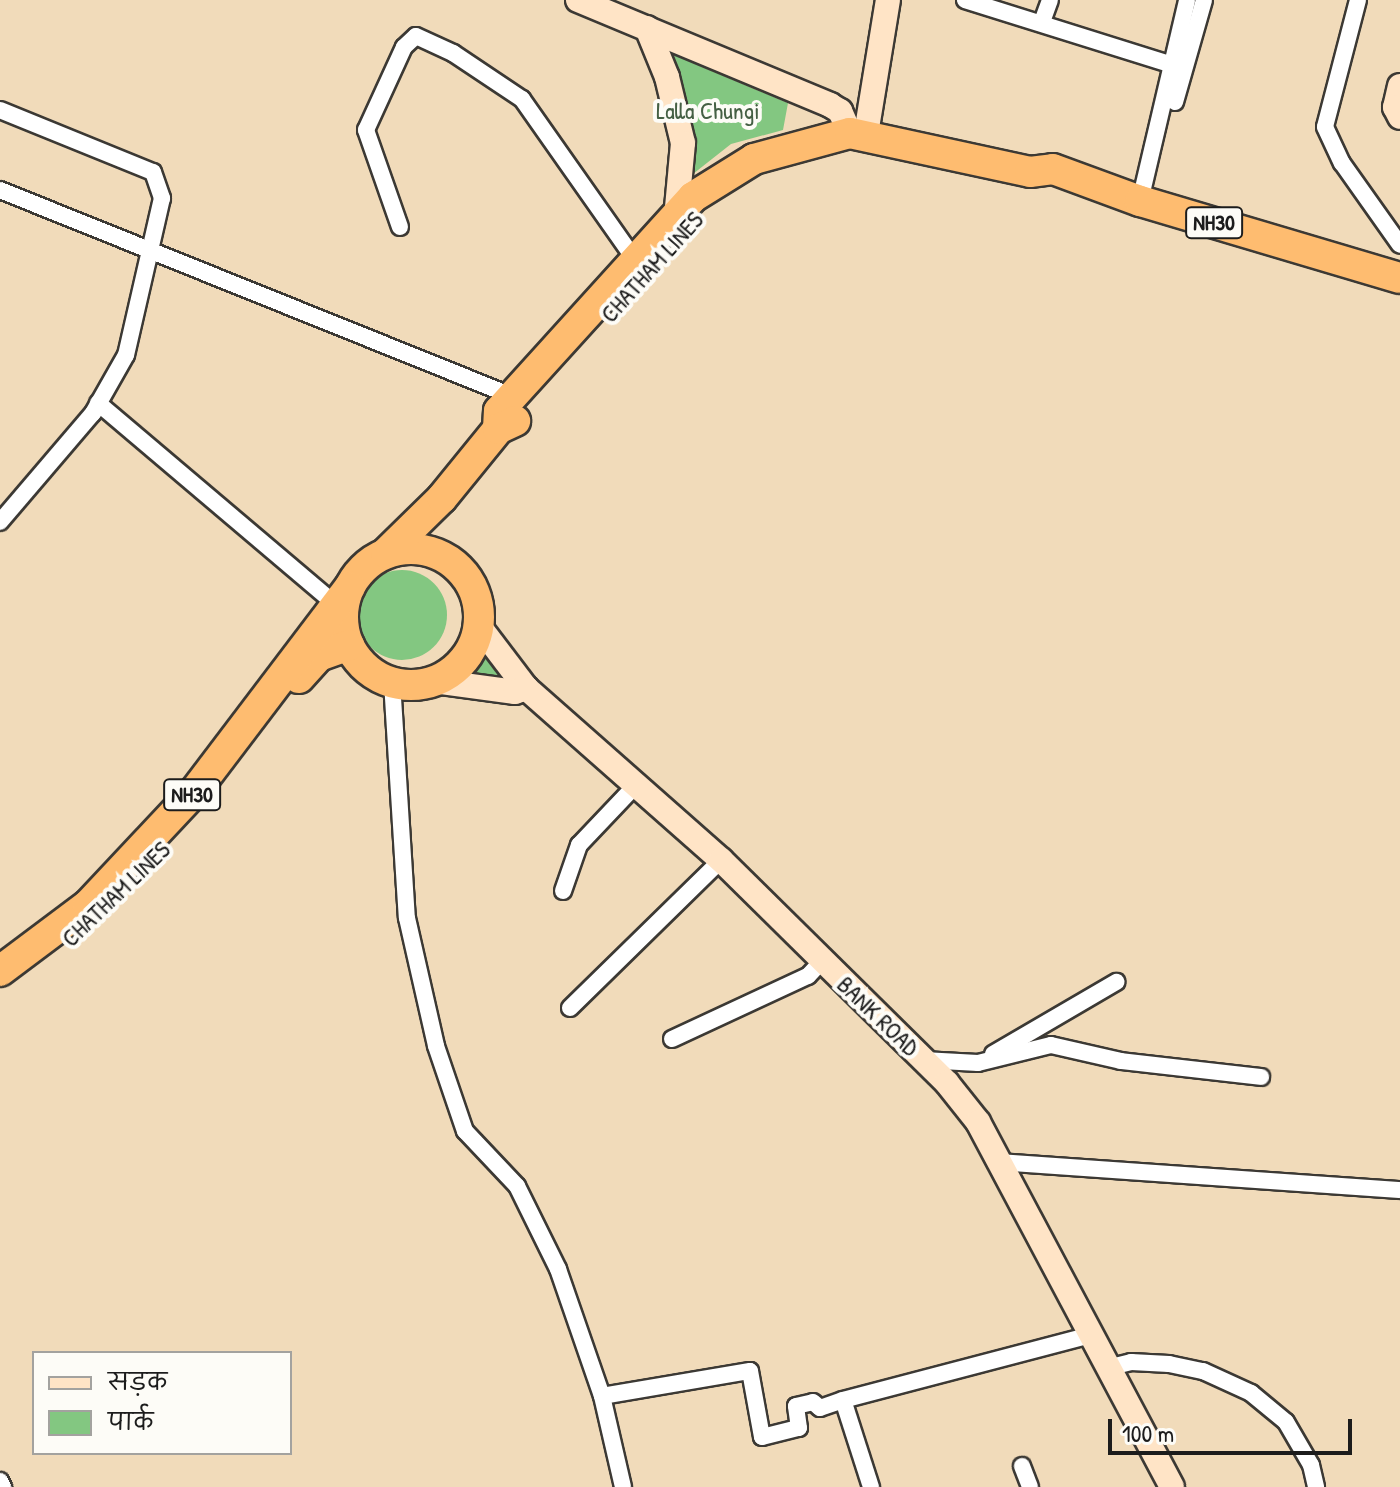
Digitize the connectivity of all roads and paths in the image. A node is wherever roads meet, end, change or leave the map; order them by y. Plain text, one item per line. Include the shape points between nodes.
1 (578, 0) edge
2 (888, 0) edge
3 (965, 0) edge
4 (1050, 0) edge
5 (1187, 0) edge
6 (1204, 0) edge
7 (1358, 0) edge
8 (1042, 22) junction
9 (647, 28) junction
10 (1173, 65) junction
11 (1400, 86) edge
12 (0, 110) edge
13 (1400, 117) edge
14 (858, 134) junction
15 (1160, 154) dead end
16 (1030, 172) junction
17 (0, 190) edge
18 (707, 192) junction
19 (1140, 201) junction
20 (676, 218) junction
21 (400, 227) dead end
22 (1400, 245) edge
23 (154, 252) junction
24 (636, 261) junction
25 (1400, 278) edge
26 (1400, 299) edge
27 (512, 396) junction
28 (98, 403) junction
29 (498, 429) junction
30 (0, 522) edge
31 (386, 553) junction
32 (343, 596) junction
33 (479, 626) junction
34 (349, 645) junction
35 (434, 681) junction
36 (392, 682) junction
37 (526, 688) junction
38 (635, 786) junction
39 (721, 860) junction
40 (563, 891) dead end
41 (822, 961) junction
42 (0, 971) edge
43 (1116, 982) dead end
44 (0, 994) edge
45 (570, 1008) dead end
46 (672, 1039) dead end
47 (923, 1060) junction
48 (978, 1063) junction
49 (1261, 1077) dead end
50 (999, 1162) junction
51 (1400, 1190) edge
52 (1091, 1335) junction
53 (1107, 1368) junction
54 (602, 1396) junction
55 (843, 1400) junction
56 (1022, 1466) dead end
57 (0, 1481) edge
58 (3, 1487) edge
59 (623, 1487) edge
60 (871, 1487) edge
61 (1030, 1487) edge
62 (1172, 1487) edge
63 (1316, 1487) edge

1 - 9 street
2 - 14 street
3 - 8 street
4 - 8 street
5 - 10 street
6 - 15 street
7 - 22 street via 1325,127 1342,163
8 - 10 street
9 - 14 street via 830,105
9 - 20 street via 667,77 683,143
10 - 19 street
11 - 13 street via 1395,107
12 - 23 street via 153,172 162,198
14 - 16 highway, NH30
14 - 18 highway, NH30 via 754,159
16 - 19 highway, NH30 via 1053,169
16 - 26 highway via 1048,189
17 - 23 street
18 - 20 highway, CHATHAM LINES / NH30 via 693,197
18 - 29 highway, CHATHAM LINES / NH30 via 705,212 513,423
19 - 25 highway, NH30
20 - 24 highway, CHATHAM LINES / NH30
21 - 24 street via 366,130 404,47 416,36 453,53 522,99
23 - 27 street
23 - 28 street via 126,355
24 - 27 highway, CHATHAM LINES / NH30
27 - 29 highway, CHATHAM LINES / NH30 via 499,411
28 - 30 street
28 - 32 street
29 - 31 highway, CHATHAM LINES / NH30 via 442,498
31 - 32 highway, CHATHAM LINES / NH30 via 359,572
31 - 33 highway via 409,548 453,563 473,592
32 - 34 highway
32 - 42 highway, CHATHAM LINES / NH30 via 195,791 88,905
33 - 35 highway via 464,660
33 - 37 street, BANK ROAD
34 - 36 highway via 374,674
34 - 44 highway, CHATHAM LINES / NH30 via 309,665 196,813 123,893
35 - 36 highway
35 - 37 street via 515,692
36 - 54 street via 407,918 436,1046 465,1131 517,1186 558,1269
37 - 38 street, BANK ROAD
38 - 39 street, BANK ROAD
38 - 40 street via 579,845
39 - 41 street, BANK ROAD
39 - 45 street
41 - 46 street via 808,976
41 - 47 street, BANK ROAD
43 - 48 street
47 - 48 street
47 - 50 street, BANK ROAD via 978,1122
48 - 49 street via 1051,1045 1121,1061
50 - 51 street
50 - 52 street, BANK ROAD
52 - 53 street, BANK ROAD
52 - 55 street
53 - 62 street, BANK ROAD
53 - 63 street via 1131,1362 1169,1364 1203,1371 1251,1393 1286,1422 1311,1465
54 - 55 street via 750,1371 762,1437 799,1428 796,1406 813,1402 820,1408
54 - 59 street
55 - 60 street
56 - 61 street
57 - 58 street

